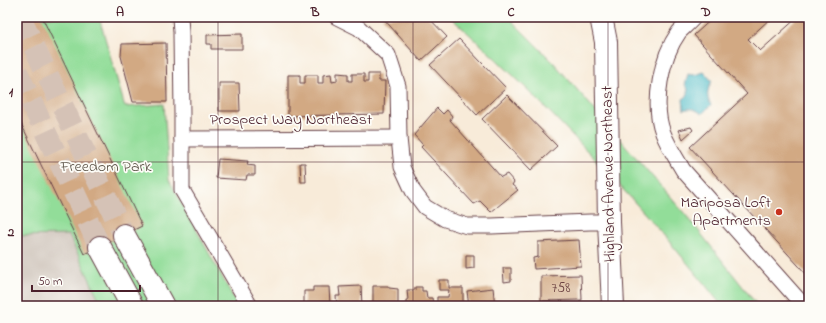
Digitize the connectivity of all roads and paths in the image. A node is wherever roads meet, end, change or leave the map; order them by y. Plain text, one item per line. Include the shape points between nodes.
1 (180, 17) edge
2 (336, 17) edge
3 (601, 17) edge
4 (694, 17) edge
5 (399, 138) junction
6 (182, 139) junction
7 (609, 222) junction
8 (124, 235) tunnel mouth
9 (100, 247) tunnel mouth
10 (132, 306) edge
11 (163, 306) edge
12 (250, 306) edge
13 (613, 306) edge
14 (804, 306) edge

1 - 6 street
2 - 5 street via 359,28 388,55 398,86
3 - 7 main road, Highland Avenue Northeast via 606,42
4 - 14 street via 679,33 666,56 658,94 662,131 683,170
5 - 6 street, Prospect Way Northeast
5 - 7 street via 402,167 413,191 425,207 445,219 467,226
6 - 12 street via 182,190
7 - 13 main road, Highland Avenue Northeast
8 - 11 main road
9 - 10 main road

